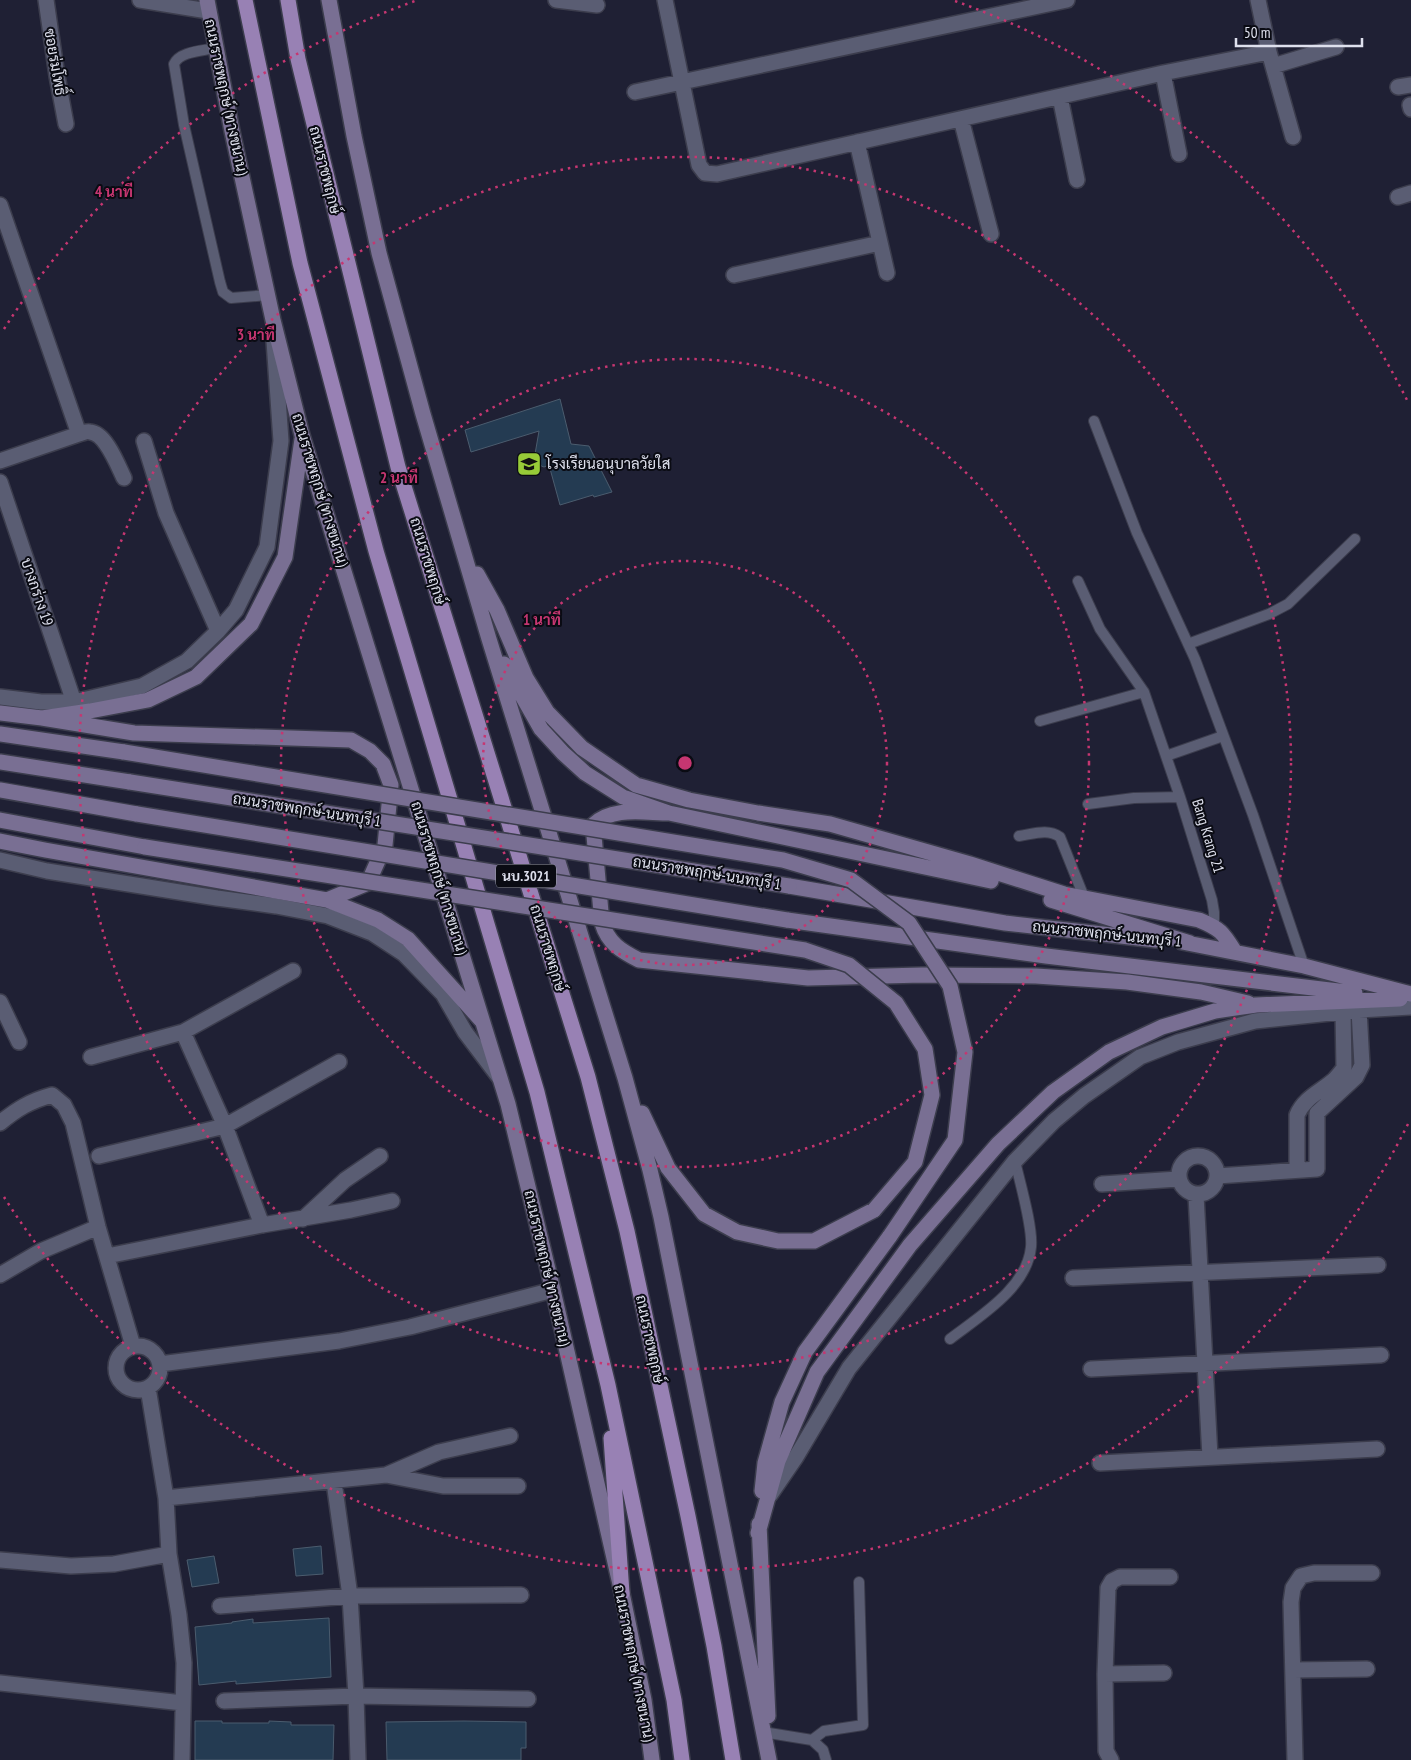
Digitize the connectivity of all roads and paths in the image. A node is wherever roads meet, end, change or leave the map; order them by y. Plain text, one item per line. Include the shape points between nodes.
1 (46, 0) edge
2 (140, 0) edge
3 (245, 0) edge
4 (288, 0) edge
5 (329, 0) edge
6 (556, 0) edge
7 (665, 0) edge
8 (1067, 0) edge
9 (1258, 0) edge
10 (597, 5) dead end
11 (207, 6) edge
12 (1336, 47) dead end
13 (215, 48) junction
14 (1271, 59) junction
15 (1164, 73) junction
16 (683, 82) junction
17 (636, 92) dead end
18 (1060, 97) junction
19 (961, 119) junction
20 (66, 124) dead end
21 (1292, 137) dead end
22 (857, 142) junction
23 (1179, 154) dead end
24 (1078, 180) dead end
25 (0, 205) edge
26 (992, 234) dead end
27 (880, 243) junction
28 (887, 274) dead end
29 (734, 275) dead end
30 (268, 295) junction
31 (273, 320) junction
32 (1094, 421) dead end
33 (79, 434) junction
34 (302, 435) junction
35 (144, 440) dead end
36 (0, 461) edge
37 (124, 478) dead end
38 (0, 482) edge
39 (1355, 539) dead end
40 (464, 550) junction
41 (1078, 581) dead end
42 (218, 631) junction
43 (489, 639) junction
44 (1188, 644) junction
45 (1144, 692) junction
46 (0, 697) edge
47 (74, 702) junction
48 (0, 713) edge
49 (42, 718) junction
50 (1040, 721) dead end
51 (0, 734) edge
52 (1223, 736) junction
53 (1166, 756) junction
54 (0, 762) edge
55 (0, 790) edge
56 (1180, 797) junction
57 (1088, 804) dead end
58 (669, 813) junction
59 (0, 820) edge
60 (1019, 836) dead end
61 (0, 841) edge
62 (0, 860) edge
63 (1084, 897) junction
64 (327, 900) junction
65 (1214, 926) junction
66 (1190, 943) junction
67 (1235, 952) junction
68 (1304, 966) junction
69 (293, 971) dead end
70 (1408, 1000) edge
71 (0, 1002) edge
72 (1256, 1005) junction
73 (1359, 1010) junction
74 (1343, 1011) junction
75 (484, 1023) junction
76 (183, 1032) junction
77 (19, 1042) dead end
78 (91, 1057) dead end
79 (339, 1062) dead end
80 (625, 1078) junction
81 (501, 1081) junction
82 (0, 1123) edge
83 (225, 1126) junction
84 (99, 1156) dead end
85 (380, 1156) dead end
86 (1015, 1161) junction
87 (1297, 1170) junction
88 (1217, 1176) junction
89 (1178, 1179) junction
90 (1102, 1184) dead end
91 (1196, 1195) junction
92 (392, 1201) dead end
93 (303, 1219) junction
94 (262, 1225) junction
95 (98, 1227) junction
96 (107, 1256) junction
97 (1378, 1265) dead end
98 (1200, 1273) junction
99 (0, 1275) edge
100 (1073, 1278) dead end
101 (553, 1290) junction
102 (950, 1339) dead end
103 (133, 1346) junction
104 (1381, 1354) dead end
105 (160, 1364) junction
106 (1205, 1364) junction
107 (1091, 1369) dead end
108 (608, 1385) junction
109 (148, 1388) junction
110 (510, 1436) dead end
111 (1377, 1449) dead end
112 (1210, 1457) junction
113 (1100, 1463) dead end
114 (386, 1475) junction
115 (334, 1482) junction
116 (518, 1486) dead end
117 (166, 1498) junction
118 (768, 1498) junction
119 (758, 1533) junction
120 (169, 1554) junction
121 (0, 1560) edge
122 (1372, 1573) dead end
123 (1170, 1577) dead end
124 (859, 1582) dead end
125 (622, 1593) junction
126 (521, 1595) dead end
127 (350, 1596) junction
128 (220, 1606) dead end
129 (1367, 1669) dead end
130 (1293, 1670) junction
131 (1164, 1673) dead end
132 (1105, 1674) junction
133 (0, 1682) edge
134 (356, 1696) junction
135 (528, 1699) dead end
136 (224, 1701) dead end
137 (183, 1703) junction
138 (769, 1733) junction
139 (812, 1740) junction
140 (182, 1760) edge
141 (358, 1760) edge
142 (652, 1760) edge
143 (682, 1760) edge
144 (733, 1760) edge
145 (770, 1760) edge
146 (826, 1760) edge
147 (1110, 1760) edge
148 (1295, 1760) edge

1 - 20 street, ซอยร่มโพธิ์
2 - 11 street
3 - 108 main road, นบ.3021 via 300,263 376,552 537,1092
4 - 144 main road, ถนนราชพฤกษ์ / นบ.3021 via 298,59 398,467 596,1106 627,1231 688,1516
5 - 40 main road, นบ.3021 via 379,253
6 - 10 street
7 - 16 street
8 - 16 street
9 - 14 street
11 - 13 main road, ถนนราชพฤกษ์ (ทางขนาน)
12 - 14 street
13 - 30 main road, ถนนราชพฤกษ์ (ทางขนาน)
13 - 30 lane via 176,59 174,64 184,125 223,292 231,298
14 - 15 street
14 - 21 street
15 - 18 street
15 - 23 street
16 - 17 street
16 - 22 street via 699,165 705,173 717,174
18 - 19 street
18 - 24 street
19 - 22 street
19 - 26 street
22 - 27 street
25 - 33 street
27 - 28 street
27 - 29 street
30 - 31 main road, ถนนราชพฤกษ์ (ทางขนาน)
31 - 34 main road, ถนนราชพฤกษ์ (ทางขนาน)
31 - 42 street via 281,441 267,547 236,610
32 - 44 lane via 1137,533
33 - 36 street
33 - 37 street via 90,432 103,439
34 - 49 main road via 286,557 251,624 196,677 148,700
34 - 75 main road, ถนนราชพฤกษ์ (ทางขนาน)
35 - 42 street via 166,513
38 - 47 street, บางกร่าง 19
39 - 44 lane via 1288,604
40 - 43 main road, นบ.3021
40 - 63 main road via 497,610 526,678 547,712 582,748 636,785 688,800 830,824 1064,894
41 - 45 lane, Bang Krang 21 via 1100,629
42 - 47 street via 187,661 142,686
43 - 58 main road via 541,729 564,754 585,773 623,797
43 - 80 main road, นบ.3021
44 - 52 lane
45 - 50 lane
45 - 53 lane, Bang Krang 21
46 - 47 street
48 - 49 main road
49 - 64 main road via 134,733 351,740 370,751 382,764 391,786 385,846 368,883
51 - 119 main road, bridge via 784,860 851,880 909,923 950,986 966,1052 955,1140 805,1352 782,1402 765,1463
52 - 53 lane
52 - 68 lane
53 - 56 lane, Bang Krang 21
54 - 66 main road, ถนนราชพฤกษ์-นนทบุรี 1, bridge via 1005,923
55 - 70 main road, ถนนราชพฤกษ์-นนทบุรี 1, bridge via 787,920 1046,956
56 - 57 lane
56 - 65 lane, Bang Krang 21 via 1212,900
58 - 66 main road via 984,879
58 - 72 main road via 613,814 593,825 605,933 612,944 639,960 808,978 1027,976 1127,982 1201,992
59 - 80 main road, bridge via 145,847 805,950 849,965 896,1003 925,1049 932,1096 915,1162 874,1210 814,1240 778,1241 737,1232 704,1214 668,1168
60 - 63 lane via 1054,832 1060,836
61 - 64 main road
62 - 81 street via 46,871 328,916 372,932 404,954 443,994 464,1032
63 - 65 main road via 1199,920
64 - 75 main road via 378,920 408,939
65 - 67 main road
66 - 67 main road, ถนนราชพฤกษ์-นนทบุรี 1
67 - 68 main road, ถนนราชพฤกษ์-นนทบุรี 1
68 - 70 main road, ถนนราชพฤกษ์-นนทบุรี 1
69 - 76 street
70 - 72 main road
70 - 73 street
71 - 77 street
72 - 118 main road via 1215,1011 1162,1027 1109,1052 1053,1092 998,1144 910,1246 817,1372 778,1461
73 - 74 street
73 - 87 street via 1362,1065 1356,1077 1317,1113 1317,1168
74 - 86 street via 1255,1020 1178,1042 1140,1058 1084,1096
74 - 87 street via 1344,1068 1300,1107 1297,1115
75 - 81 main road, ถนนราชพฤกษ์ (ทางขนาน)
76 - 78 street
76 - 83 street
79 - 83 street
80 - 145 main road, นบ.3021 via 661,1217
81 - 101 main road, ถนนราชพฤกษ์ (ทางขนาน)
82 - 95 street via 17,1109 52,1095 64,1105 73,1124
83 - 84 street
83 - 94 street
85 - 93 street via 345,1180
86 - 102 lane via 1030,1232 1031,1247 1026,1268 993,1306
86 - 118 street via 850,1368
87 - 88 street
88 - 89 street via 1214,1164 1203,1156 1196,1156 1180,1166
88 - 91 street via 1213,1188
89 - 90 street
89 - 91 street via 1184,1190
91 - 98 street
92 - 93 street
93 - 94 street
94 - 96 street
95 - 96 street
95 - 99 street via 41,1251
96 - 103 street
97 - 98 street
98 - 100 street
98 - 106 street
101 - 105 street via 410,1327 339,1341
101 - 125 main road, ถนนราชพฤกษ์ (ทางขนาน)
103 - 105 street via 145,1347 155,1353
103 - 109 street via 122,1352 116,1363 116,1376 124,1386 136,1390
104 - 106 street
105 - 109 street via 155,1382
106 - 107 street
106 - 112 street
108 - 125 main road
108 - 143 main road, นบ.3021 via 672,1690
109 - 117 street
110 - 114 street via 439,1452
111 - 112 street
112 - 113 street
114 - 115 street
114 - 116 street via 443,1486
115 - 117 street
115 - 127 street
117 - 120 street
118 - 119 main road
119 - 138 main road
120 - 121 street via 114,1564 71,1566
120 - 137 street via 184,1663
122 - 130 street via 1301,1576 1293,1588 1291,1602
123 - 132 street via 1112,1581 1108,1588
124 - 139 lane via 862,1725 824,1731
125 - 142 main road, ถนนราชพฤกษ์ (ทางขนาน) via 644,1700
126 - 127 street
127 - 128 street
127 - 134 street
129 - 130 street
130 - 148 street
131 - 132 street
132 - 147 street via 1106,1751
133 - 137 street
134 - 135 street
134 - 136 street
134 - 141 street
137 - 140 street
138 - 139 lane
138 - 145 main road
139 - 146 lane via 823,1750

